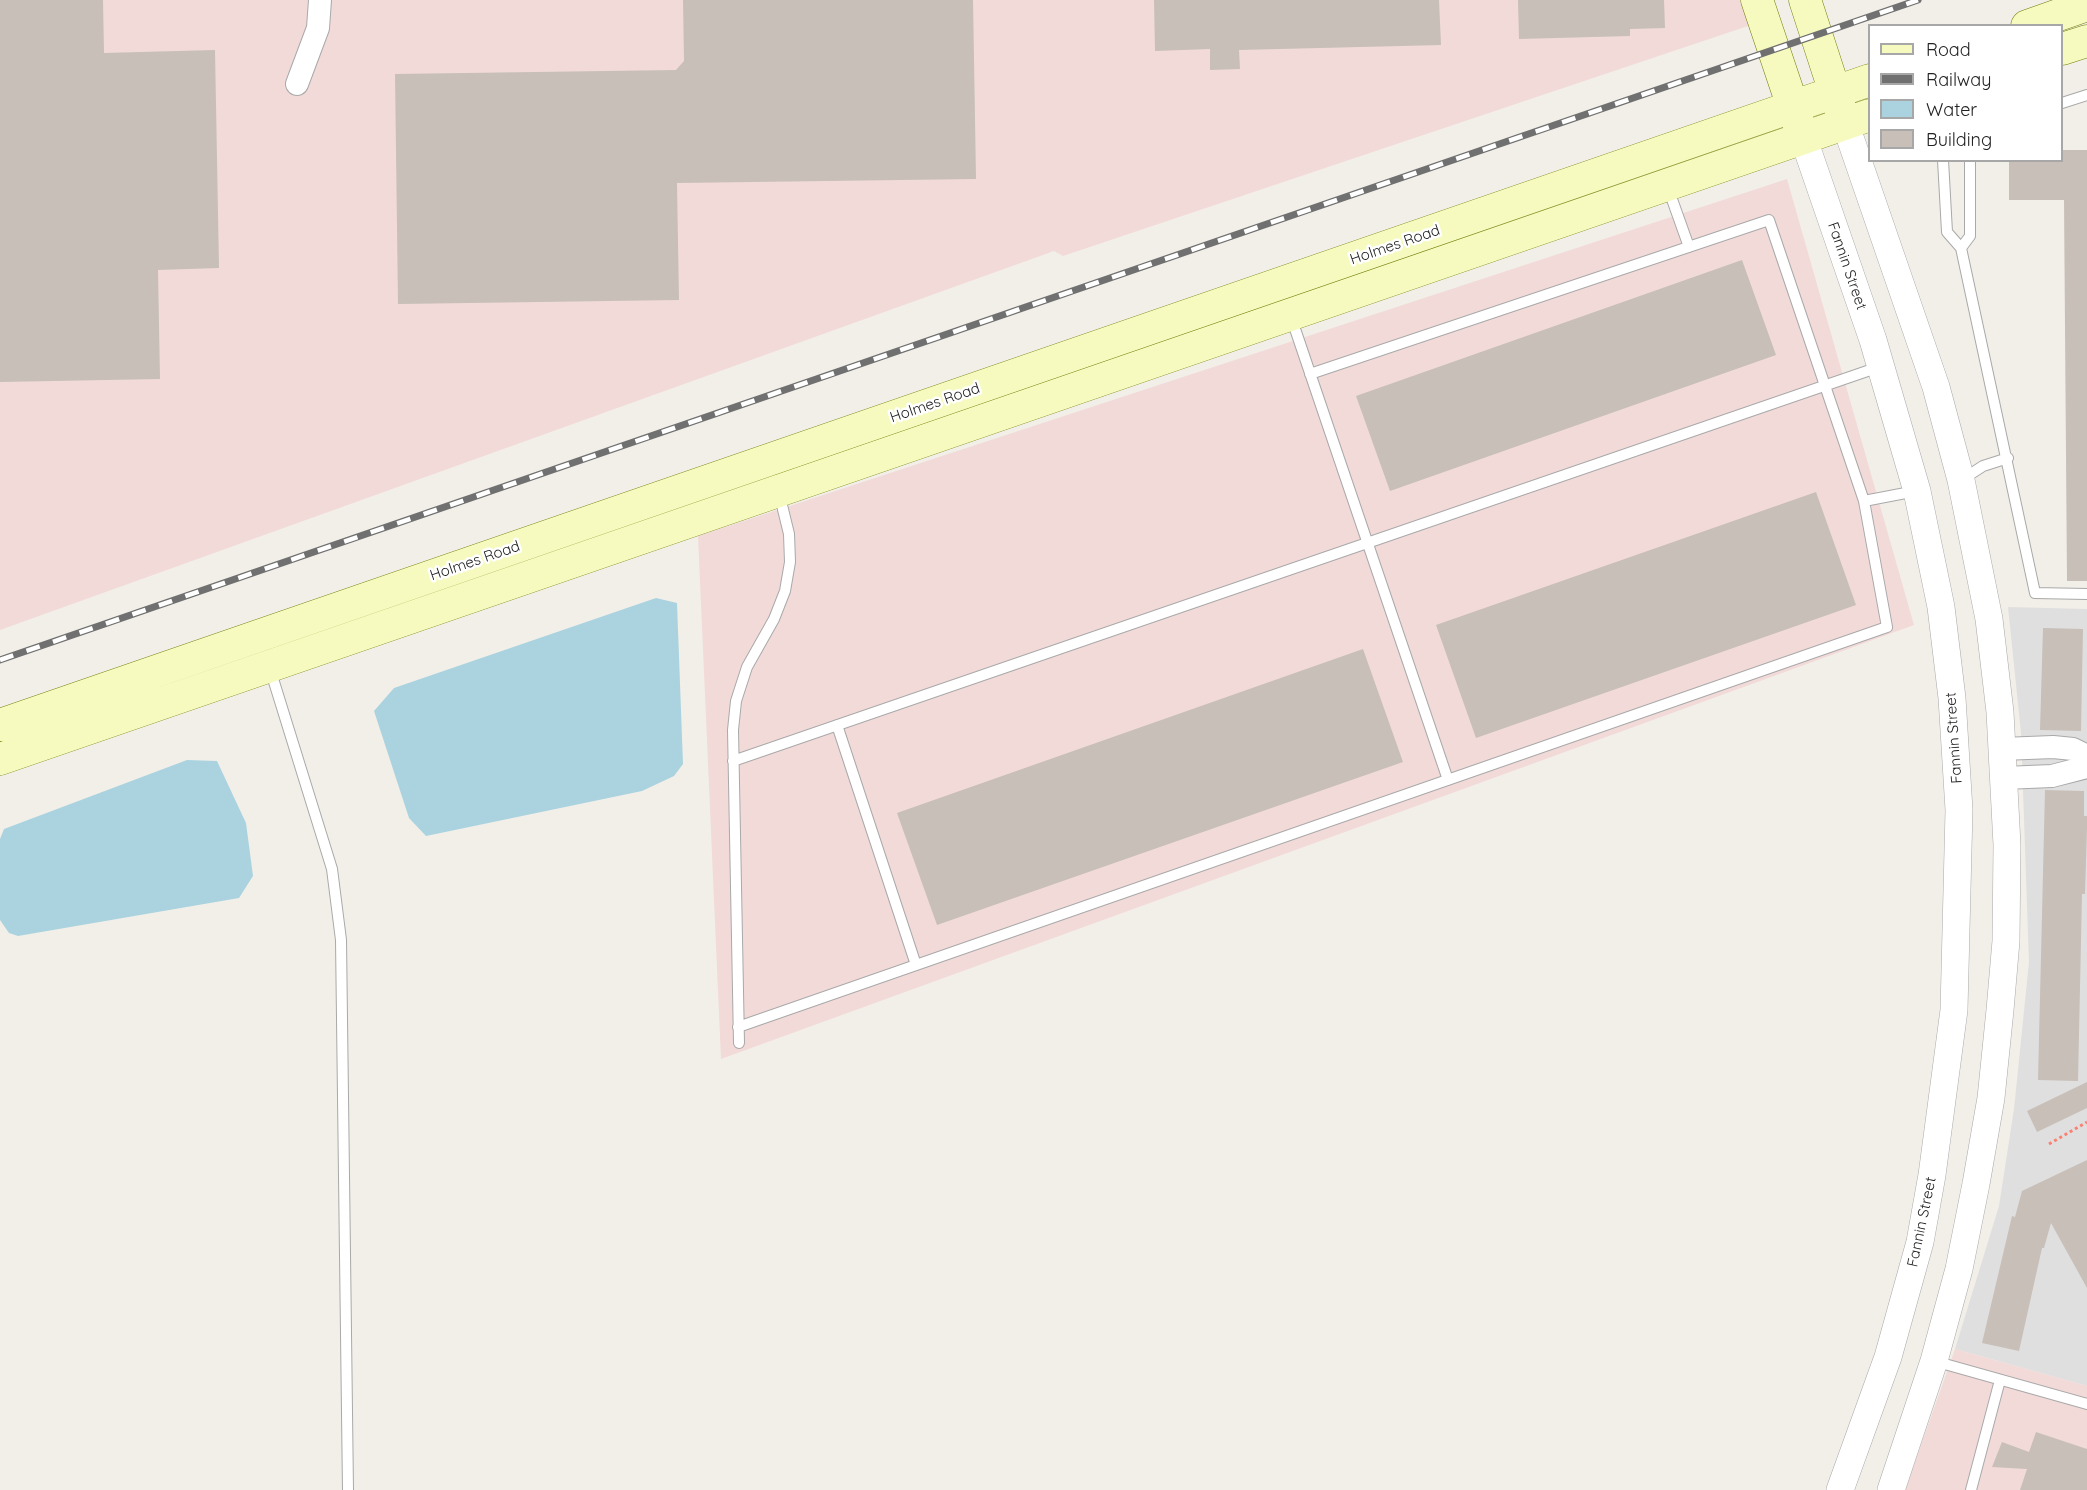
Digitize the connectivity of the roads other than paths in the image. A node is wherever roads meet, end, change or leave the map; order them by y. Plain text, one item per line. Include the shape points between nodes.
1 (320, 0) edge
2 (1757, 0) edge
3 (1805, 0) edge
4 (2087, 4) edge
5 (2032, 24) edge
6 (2087, 40) edge
7 (2063, 48) edge
8 (1868, 80) edge
9 (297, 84) dead end
10 (1835, 93) junction
11 (2087, 96) edge
12 (2063, 102) edge
13 (1792, 108) junction
14 (1857, 119) edge
15 (1803, 137) junction
16 (1868, 156) edge
17 (1870, 162) edge
18 (1943, 162) edge
19 (1970, 162) edge
20 (1666, 183) junction
21 (1689, 247) junction
22 (1961, 248) junction
23 (1285, 299) junction
24 (1881, 366) junction
25 (1310, 374) junction
26 (1826, 387) junction
27 (2008, 458) junction
28 (766, 462) junction
29 (1961, 480) junction
30 (778, 490) junction
31 (1917, 491) junction
32 (1864, 501) junction
33 (1368, 543) junction
34 (2087, 594) edge
35 (258, 636) junction
36 (269, 666) junction
37 (0, 725) edge
38 (837, 725) junction
39 (2002, 749) junction
40 (2087, 755) edge
41 (0, 759) edge
42 (734, 761) junction
43 (2087, 768) edge
44 (2004, 778) junction
45 (1448, 780) junction
46 (916, 965) junction
47 (738, 1027) junction
48 (739, 1044) dead end
49 (1932, 1175) junction
50 (1976, 1184) junction
51 (1934, 1361) junction
52 (2000, 1380) junction
53 (2087, 1404) edge
54 (348, 1490) edge
55 (1839, 1490) edge
56 (1891, 1490) edge
57 (1971, 1490) edge

1 - 9 street via 318,28
2 - 13 main road, Fannin Street
3 - 10 main road
4 - 5 main road
6 - 7 main road
8 - 10 main road, Holmes Road
10 - 13 main road, Holmes Road
10 - 14 main road
11 - 12 lane
13 - 15 main road, Fannin Street
13 - 23 main road, Holmes Road
14 - 15 main road, Holmes Road
14 - 16 street
15 - 20 main road, Holmes Road
15 - 24 street, Fannin Street
17 - 29 street
18 - 22 lane via 1947,232
19 - 22 lane via 1970,236
20 - 21 lane
20 - 23 main road, Holmes Road
21 - 25 lane
21 - 26 lane via 1769,220
22 - 27 lane
23 - 25 lane
23 - 28 main road, Holmes Road
23 - 30 main road, Holmes Road
24 - 26 lane
24 - 31 street, Fannin Street
25 - 33 lane
26 - 32 lane
26 - 33 lane
27 - 29 lane via 1983,466
27 - 34 lane via 2035,593
28 - 30 main road
28 - 35 main road, Holmes Road
29 - 31 street
29 - 39 street via 1989,619
30 - 36 main road, Holmes Road
30 - 42 lane via 789,534 790,562 785,591 747,667 736,701
31 - 32 lane
31 - 49 street, Fannin Street via 1941,607 1959,810 1954,1010
32 - 45 lane via 1887,627
33 - 38 lane
33 - 45 lane
35 - 36 main road
35 - 37 main road, Holmes Road
36 - 41 main road, Holmes Road
36 - 54 lane via 332,869 341,940
38 - 42 lane
38 - 46 lane
39 - 40 street via 2045,747 2073,749
39 - 44 street
42 - 47 lane
43 - 44 street via 2052,776
44 - 50 street via 2006,941 1991,1098
45 - 46 lane
46 - 47 lane
47 - 48 lane
49 - 50 street
49 - 55 street, Fannin Street via 1920,1242 1888,1357
50 - 51 street via 1959,1269
51 - 52 lane
51 - 56 street
52 - 53 lane
52 - 57 lane

